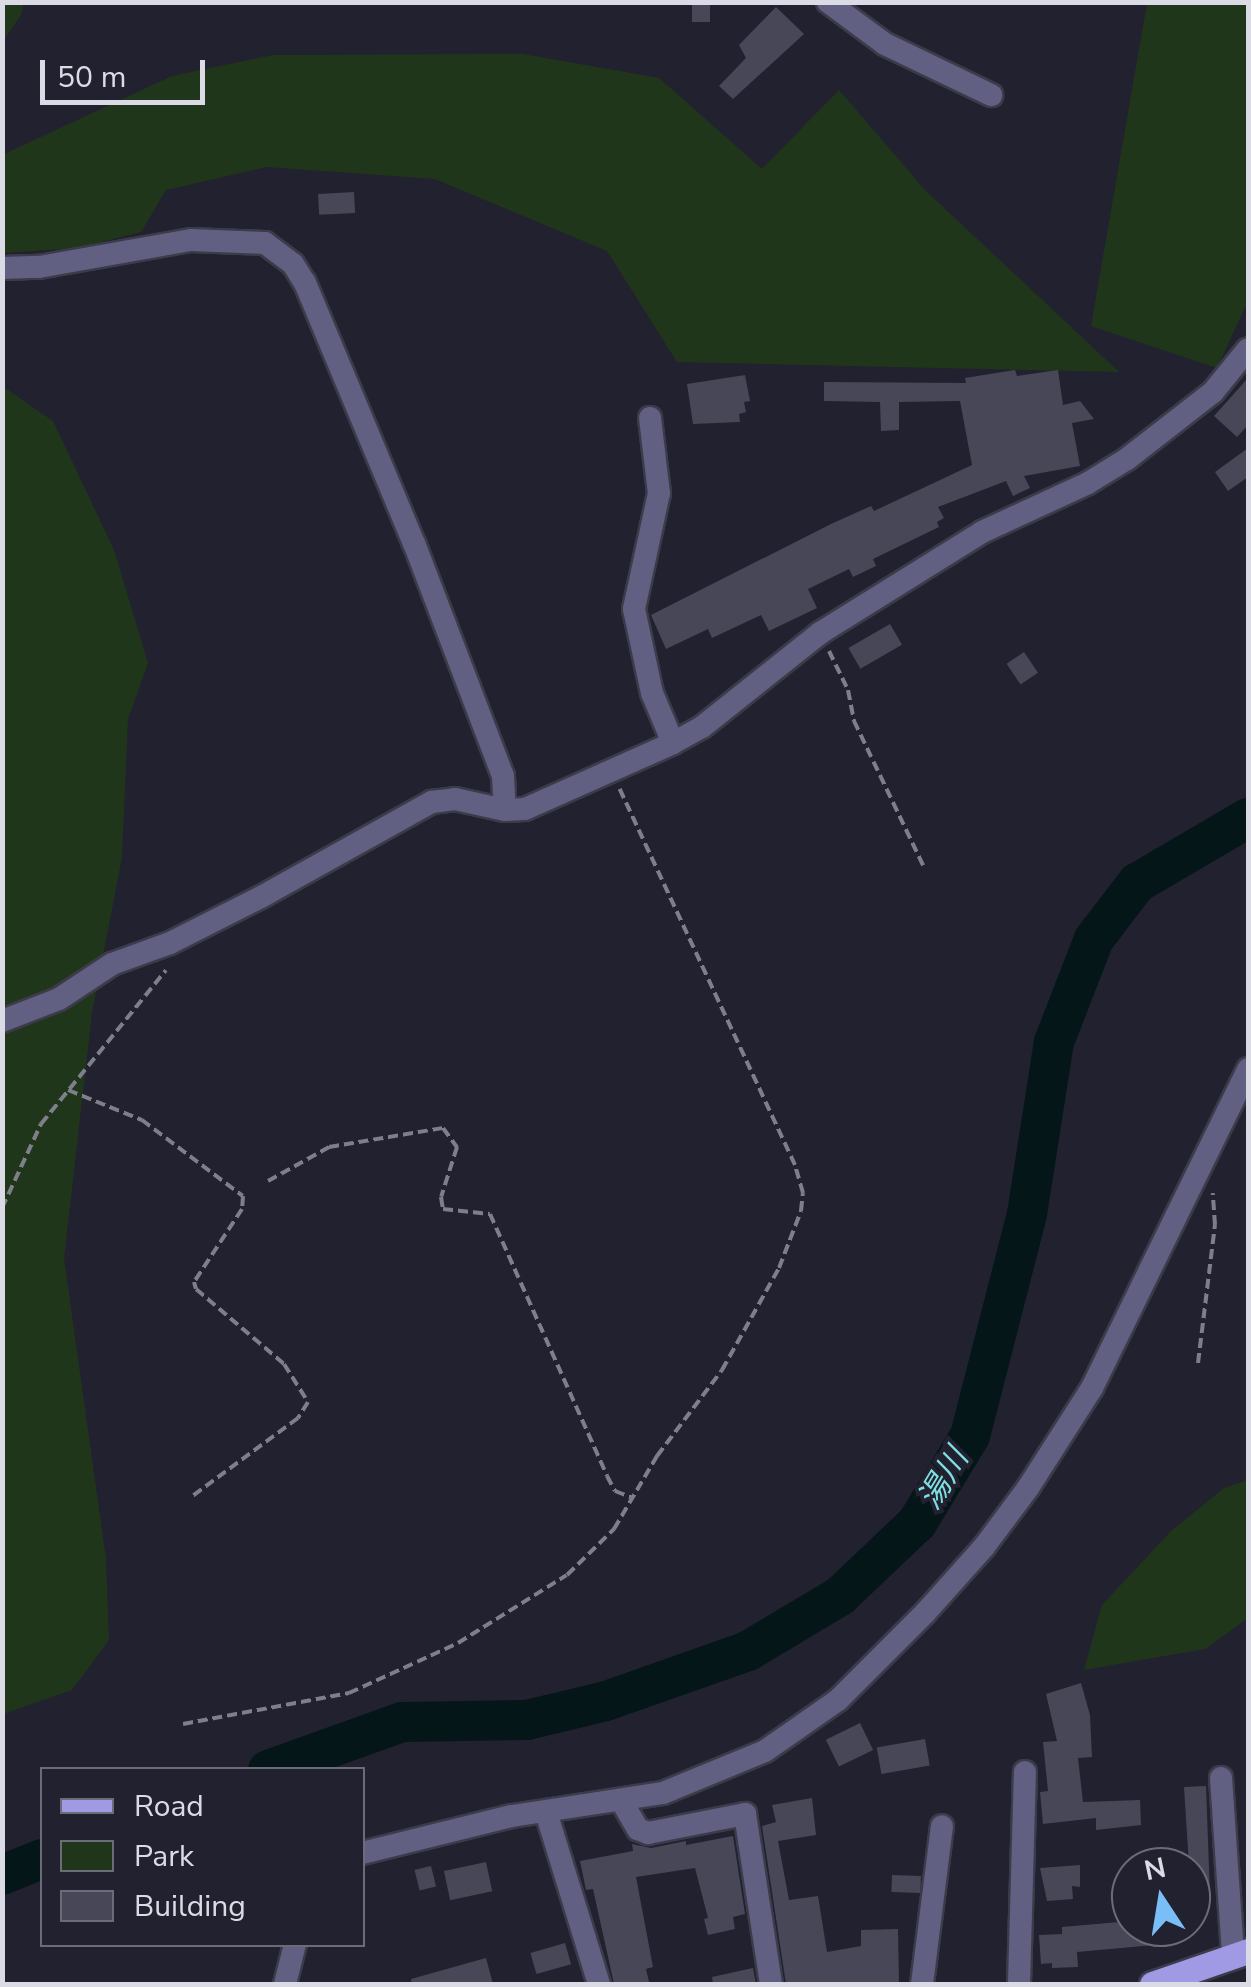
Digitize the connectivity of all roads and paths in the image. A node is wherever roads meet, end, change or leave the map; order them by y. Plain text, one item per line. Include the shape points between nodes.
1 (828, 2) edge
2 (991, 95) dead end
3 (2, 268) edge
4 (1248, 349) edge
5 (650, 418) dead end
6 (820, 633) junction
7 (673, 743) junction
8 (612, 771) junction
9 (504, 810) junction
10 (923, 866) dead end
11 (170, 943) junction
12 (2, 1021) edge
13 (1248, 1069) edge
14 (68, 1090) junction
15 (1207, 1158) junction
16 (268, 1181) dead end
17 (2, 1208) edge
18 (1198, 1364) dead end
19 (190, 1498) dead end
20 (633, 1498) junction
21 (183, 1724) dead end
22 (1025, 1772) dead end
23 (1221, 1778) dead end
24 (620, 1800) junction
25 (546, 1812) junction
26 (942, 1826) dead end
27 (365, 1851) edge
28 (294, 1947) edge
29 (1241, 1953) edge
30 (285, 1984) edge
31 (598, 1984) edge
32 (770, 1984) edge
33 (922, 1984) edge
34 (1019, 1984) edge
35 (1152, 1984) edge

1 - 2 street via 884,44
3 - 9 street via 191,240 265,243 293,264 414,543 503,776
4 - 6 street via 1213,392 1127,459 982,532
5 - 7 street via 659,493 634,609 652,693
6 - 7 street
6 - 10 path
7 - 8 street
8 - 9 street via 525,809
8 - 20 path via 803,1193 779,1268 722,1370
9 - 11 street via 455,799 432,802
11 - 12 street via 112,964 59,1000
11 - 14 path via 168,968
13 - 15 street
14 - 17 path via 41,1124
14 - 19 path via 142,1120 243,1196 196,1289 284,1364 308,1402 298,1418
15 - 18 path via 1215,1225
15 - 24 street via 1092,1388 984,1548 925,1613 838,1700 765,1751 664,1793
16 - 20 path via 329,1147 443,1128 457,1147 443,1209 490,1214 607,1476 615,1491
20 - 21 path via 595,1551 567,1575 458,1643 349,1693
22 - 34 street
23 - 29 street
24 - 25 street
24 - 32 street via 638,1829 648,1832 745,1814
25 - 27 street
25 - 31 street
26 - 33 street
28 - 30 street
29 - 35 main road

